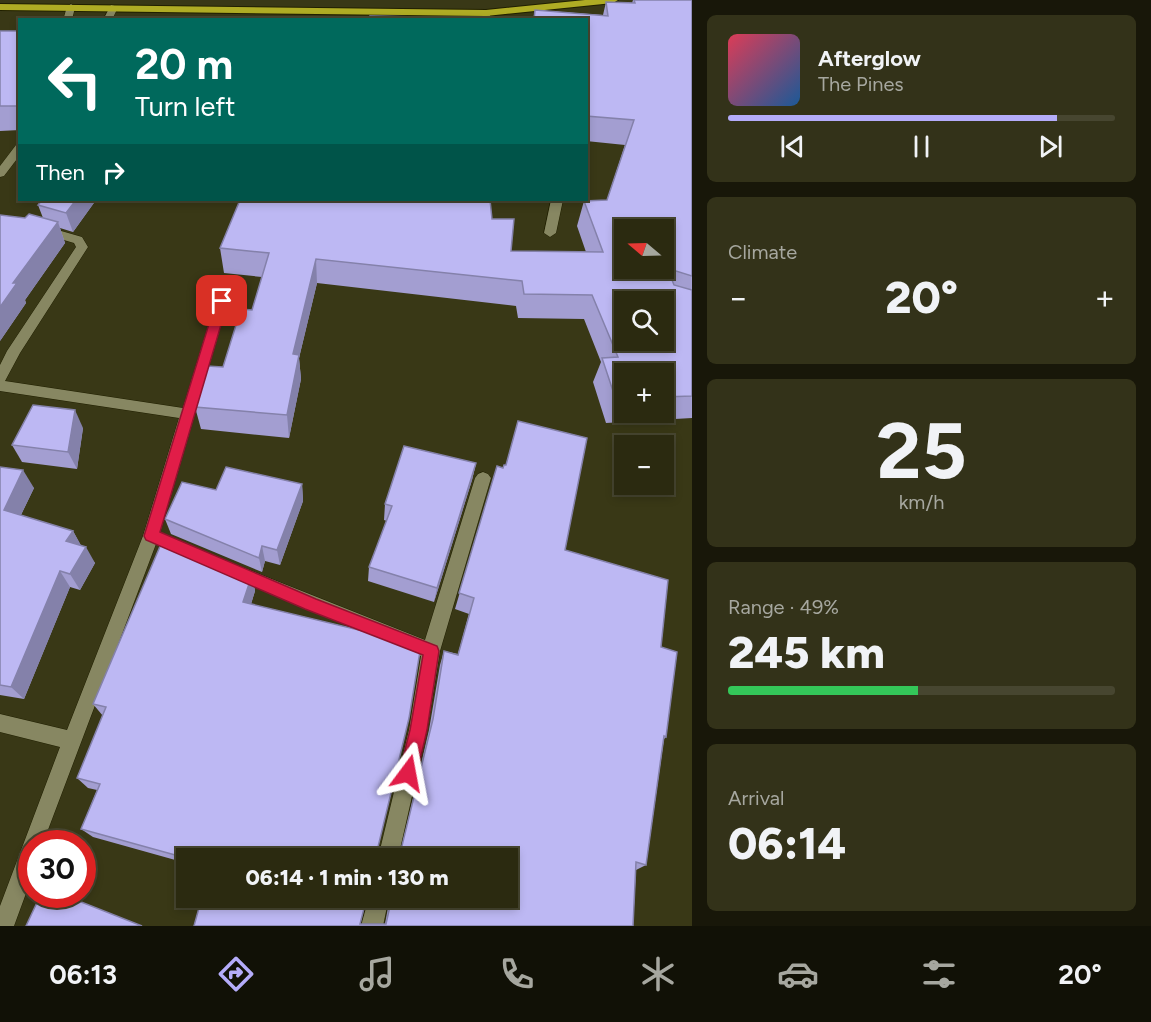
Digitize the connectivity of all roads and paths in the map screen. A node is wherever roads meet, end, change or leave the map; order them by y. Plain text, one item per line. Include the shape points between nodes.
1 (485, 0) edge
2 (613, 0) edge
3 (0, 7) edge
4 (71, 7) junction
5 (114, 7) junction
6 (487, 16) edge
7 (68, 18) edge
8 (108, 18) edge
9 (18, 150) edge
10 (0, 174) edge
11 (557, 201) edge
12 (33, 228) edge
13 (550, 233) dead end
14 (222, 301) dead end
15 (0, 378) edge
16 (0, 386) edge
17 (188, 414) junction
18 (483, 478) dead end
19 (215, 563) edge
20 (431, 651) junction
21 (0, 723) edge
22 (72, 741) junction
23 (38, 830) edge
24 (390, 848) edge
25 (18, 886) edge
26 (376, 908) edge
27 (3, 926) edge
28 (372, 926) edge

1 - 6 highway
2 - 6 highway
3 - 4 highway
4 - 5 highway
4 - 7 street
5 - 6 highway
5 - 8 street
9 - 10 street
11 - 13 street
12 - 15 street via 78,240 82,247
14 - 17 street
16 - 17 street
17 - 22 street via 157,538
18 - 20 street
19 - 20 street
20 - 24 street via 418,730
21 - 22 street
22 - 23 street
25 - 27 street
26 - 28 street

